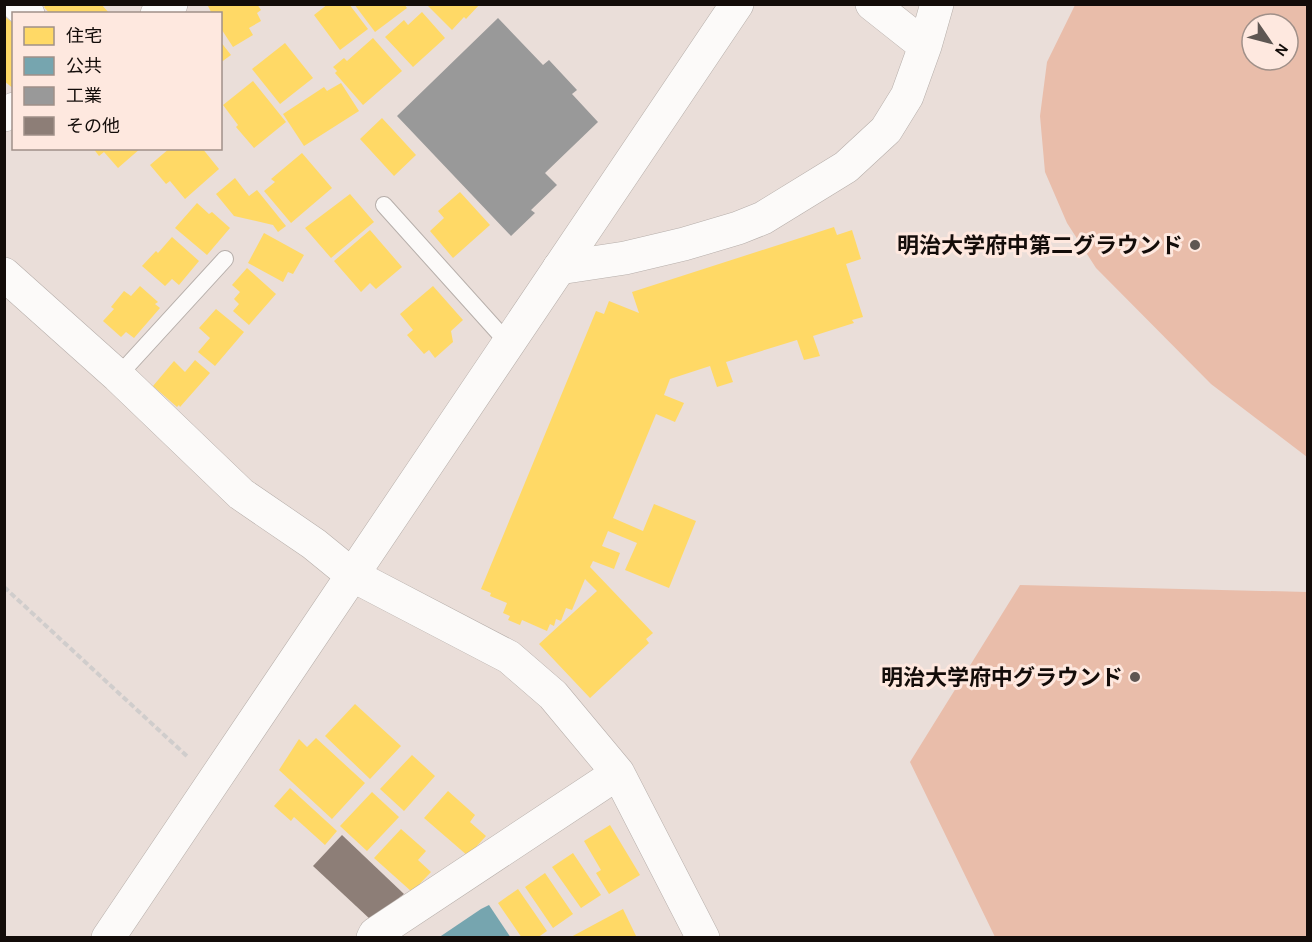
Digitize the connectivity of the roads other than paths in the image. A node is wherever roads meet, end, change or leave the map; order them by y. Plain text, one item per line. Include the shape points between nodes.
1 (737, 4) edge
2 (873, 4) edge
3 (937, 4) edge
4 (925, 46) junction
5 (384, 205) dead end
6 (225, 259) dead end
7 (559, 268) junction
8 (4, 274) edge
9 (508, 343) junction
10 (118, 376) junction
11 (352, 575) junction
12 (618, 773) junction
13 (108, 938) edge
14 (373, 938) edge
15 (703, 938) edge

1 - 7 street
2 - 4 street
3 - 4 street
4 - 7 street via 907,96 886,130 846,168 763,218 738,228 625,258
5 - 9 lane
6 - 10 lane
7 - 9 street
8 - 10 street
9 - 11 street
10 - 11 street via 241,494
11 - 12 street via 509,657 553,695
11 - 13 street
12 - 14 street
12 - 15 street

